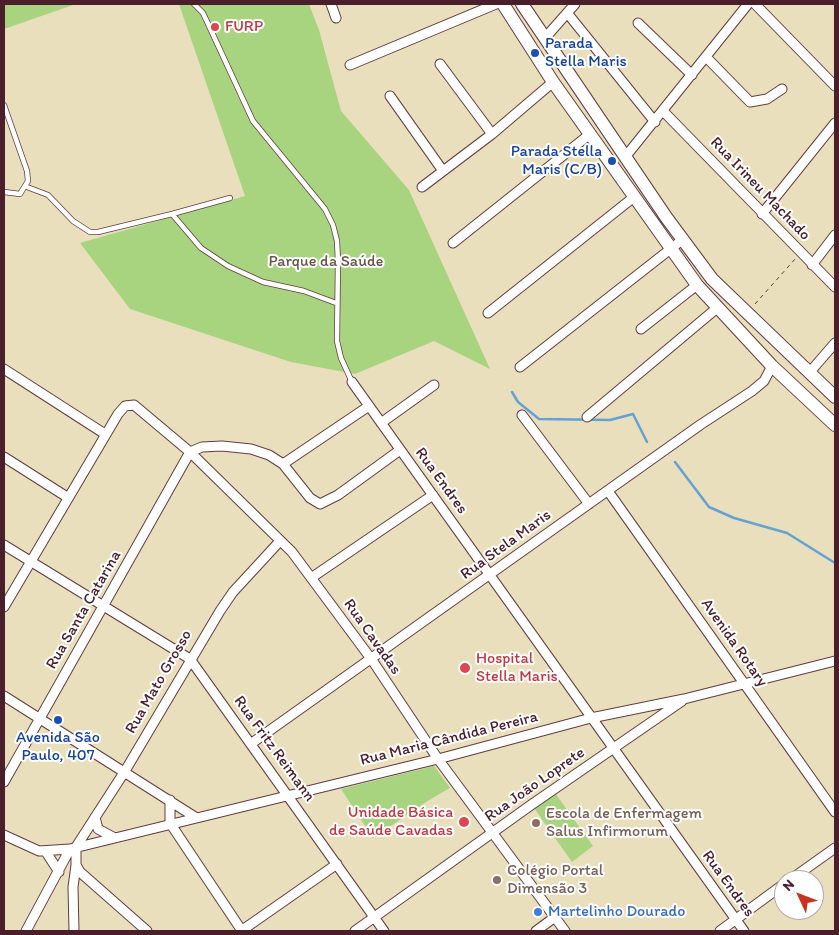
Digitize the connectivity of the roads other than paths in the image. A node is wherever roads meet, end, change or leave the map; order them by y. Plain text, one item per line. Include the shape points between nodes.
1 (194, 4) edge
2 (330, 4) edge
3 (496, 4) edge
4 (503, 4) edge
5 (522, 4) edge
6 (575, 4) edge
7 (748, 4) edge
8 (755, 4) edge
9 (568, 14) junction
10 (336, 18) dead end
11 (638, 23) dead end
12 (545, 38) junction
13 (706, 57) junction
14 (440, 64) dead end
15 (350, 65) dead end
16 (692, 75) junction
17 (554, 82) junction
18 (835, 86) edge
19 (782, 88) dead end
20 (390, 96) dead end
21 (4, 105) edge
22 (663, 111) junction
23 (655, 122) junction
24 (835, 123) edge
25 (492, 134) junction
26 (590, 134) junction
27 (626, 156) junction
28 (443, 171) junction
29 (26, 187) junction
30 (422, 187) dead end
31 (4, 192) edge
32 (634, 197) junction
33 (230, 198) dead end
34 (172, 214) junction
35 (762, 214) junction
36 (835, 235) edge
37 (682, 240) junction
38 (453, 243) dead end
39 (672, 249) junction
40 (812, 265) junction
41 (697, 285) junction
42 (835, 287) edge
43 (336, 302) junction
44 (717, 308) junction
45 (488, 313) dead end
46 (641, 329) dead end
47 (835, 343) edge
48 (772, 366) junction
49 (520, 367) dead end
50 (4, 369) edge
51 (810, 373) junction
52 (352, 382) joint
53 (434, 385) dead end
54 (835, 397) edge
55 (369, 406) junction
56 (522, 415) dead end
57 (587, 417) dead end
58 (381, 423) junction
59 (835, 424) edge
60 (105, 434) junction
61 (400, 450) junction
62 (190, 452) junction
63 (4, 457) edge
64 (284, 464) junction
65 (608, 491) junction
66 (433, 495) junction
67 (67, 497) junction
68 (589, 504) junction
69 (280, 541) junction
70 (4, 544) edge
71 (30, 561) junction
72 (491, 574) junction
73 (311, 578) junction
74 (103, 606) junction
75 (4, 607) edge
76 (190, 659) junction
77 (372, 660) junction
78 (835, 661) edge
79 (743, 683) junction
80 (4, 696) edge
81 (684, 699) junction
82 (591, 718) junction
83 (39, 719) junction
84 (252, 743) junction
85 (613, 750) junction
86 (438, 759) junction
87 (125, 771) junction
88 (4, 782) edge
89 (289, 794) junction
90 (170, 800) junction
91 (835, 812) edge
92 (196, 816) junction
93 (95, 817) junction
94 (170, 823) junction
95 (493, 833) junction
96 (4, 835) edge
97 (113, 837) junction
98 (73, 848) junction
99 (835, 848) edge
100 (46, 852) junction
101 (76, 864) junction
102 (337, 864) junction
103 (804, 870) edge
104 (59, 872) junction
105 (774, 891) edge
106 (375, 917) junction
107 (555, 917) junction
108 (736, 919) junction
109 (26, 931) edge
110 (74, 931) edge
111 (147, 931) edge
112 (242, 931) edge
113 (355, 931) edge
114 (384, 931) edge
115 (536, 931) edge
116 (565, 931) edge
117 (720, 931) edge
118 (744, 931) edge

1 - 43 lane, Rua Endres via 203,13 253,121 325,209 333,225 338,261
2 - 10 street
3 - 15 street
4 - 17 main road
5 - 12 main road
6 - 9 street
7 - 13 street
8 - 18 street
9 - 12 street
9 - 23 street
11 - 16 street
12 - 27 main road
13 - 16 street
13 - 19 street via 750,102 767,99
14 - 25 street
16 - 22 street
17 - 25 street
17 - 26 main road
20 - 28 street
21 - 29 lane via 27,171
22 - 23 street
22 - 35 street, Rua Irineu Machado
23 - 27 street
24 - 35 street
25 - 28 street
26 - 32 main road
26 - 38 street
27 - 37 main road
28 - 30 street
29 - 31 lane via 20,194
29 - 34 lane via 48,195 90,232
32 - 39 main road
32 - 45 street
33 - 34 lane
34 - 43 lane via 201,248 228,266 263,282
35 - 40 street, Rua Irineu Machado
36 - 40 street
37 - 39 street
37 - 51 main road via 712,279
39 - 41 main road
39 - 49 street
40 - 42 street, Rua Irineu Machado
41 - 44 main road
41 - 46 street
43 - 52 lane, Rua Endres via 336,341
44 - 48 main road
44 - 57 street
47 - 51 street
48 - 59 main road
48 - 65 street, Rua Stela Maris via 764,381 752,391
50 - 60 street
51 - 54 main road
52 - 55 street, Rua Endres
53 - 58 street
55 - 58 street, Rua Endres
55 - 64 street
56 - 68 street
58 - 61 street, Rua Endres
60 - 62 street, Rua Cavadas via 125,406 134,406
60 - 67 street
61 - 64 street via 338,495 320,504 310,498
61 - 66 street, Rua Endres
62 - 64 street via 202,447 222,446 251,449
62 - 69 street, Rua Cavadas
62 - 74 street, Rua Santa Catarina
63 - 67 street
65 - 68 street, Rua Stela Maris
65 - 79 street, Avenida Rotary
66 - 72 street, Rua Endres
66 - 73 street
67 - 71 street
68 - 72 street, Rua Stela Maris
69 - 73 street, Rua Cavadas
69 - 76 street, Rua Mato Grosso via 233,592
70 - 71 street
71 - 74 street
71 - 75 street
72 - 77 street, Rua Stela Maris
72 - 82 street, Rua Endres
73 - 77 street, Rua Cavadas
74 - 76 street
74 - 83 street, Rua Santa Catarina
76 - 84 street, Rua Fritz Reimann
76 - 87 street, Rua Mato Grosso
77 - 84 street, Rua Stela Maris
77 - 86 street, Rua Cavadas
78 - 79 street, Rua Maria Cândida Pereira
79 - 81 street, Rua Maria Cândida Pereira
79 - 91 street, Avenida Rotary
80 - 83 street
81 - 82 street, Rua Maria Cândida Pereira
81 - 85 street, Rua João Loprete
82 - 85 street, Rua Endres
82 - 86 street, Rua Maria Cândida Pereira
83 - 87 street
83 - 88 street, Rua Santa Catarina
84 - 89 street, Rua Fritz Reimann
85 - 95 street, Rua João Loprete
85 - 108 street, Rua Endres
86 - 89 street, Rua Maria Cândida Pereira
86 - 95 street, Rua Cavadas
87 - 90 street
87 - 93 street, Rua Mato Grosso
89 - 92 street, Rua Maria Cândida Pereira
89 - 102 street, Rua Fritz Reimann
90 - 92 street
90 - 94 street
92 - 94 street, Rua Maria Cândida Pereira
93 - 97 street via 98,830
93 - 98 street, Rua Mato Grosso
94 - 97 street, Rua Maria Cândida Pereira
94 - 112 street
95 - 106 street, Rua João Loprete
95 - 107 street, Rua Cavadas
96 - 100 street
97 - 98 street, Rua Maria Cândida Pereira
98 - 100 street, Rua Maria Cândida Pereira
98 - 101 street
98 - 104 street, Rua Mato Grosso
99 - 103 street
100 - 104 street
101 - 110 street via 72,887
101 - 111 street via 86,878
102 - 106 street, Rua Fritz Reimann
102 - 112 street
104 - 109 street, Rua Mato Grosso
105 - 108 street
106 - 113 street, Rua João Loprete
106 - 114 street, Rua Fritz Reimann
107 - 115 street
107 - 116 street, Rua Cavadas
108 - 117 street
108 - 118 street, Rua Endres

